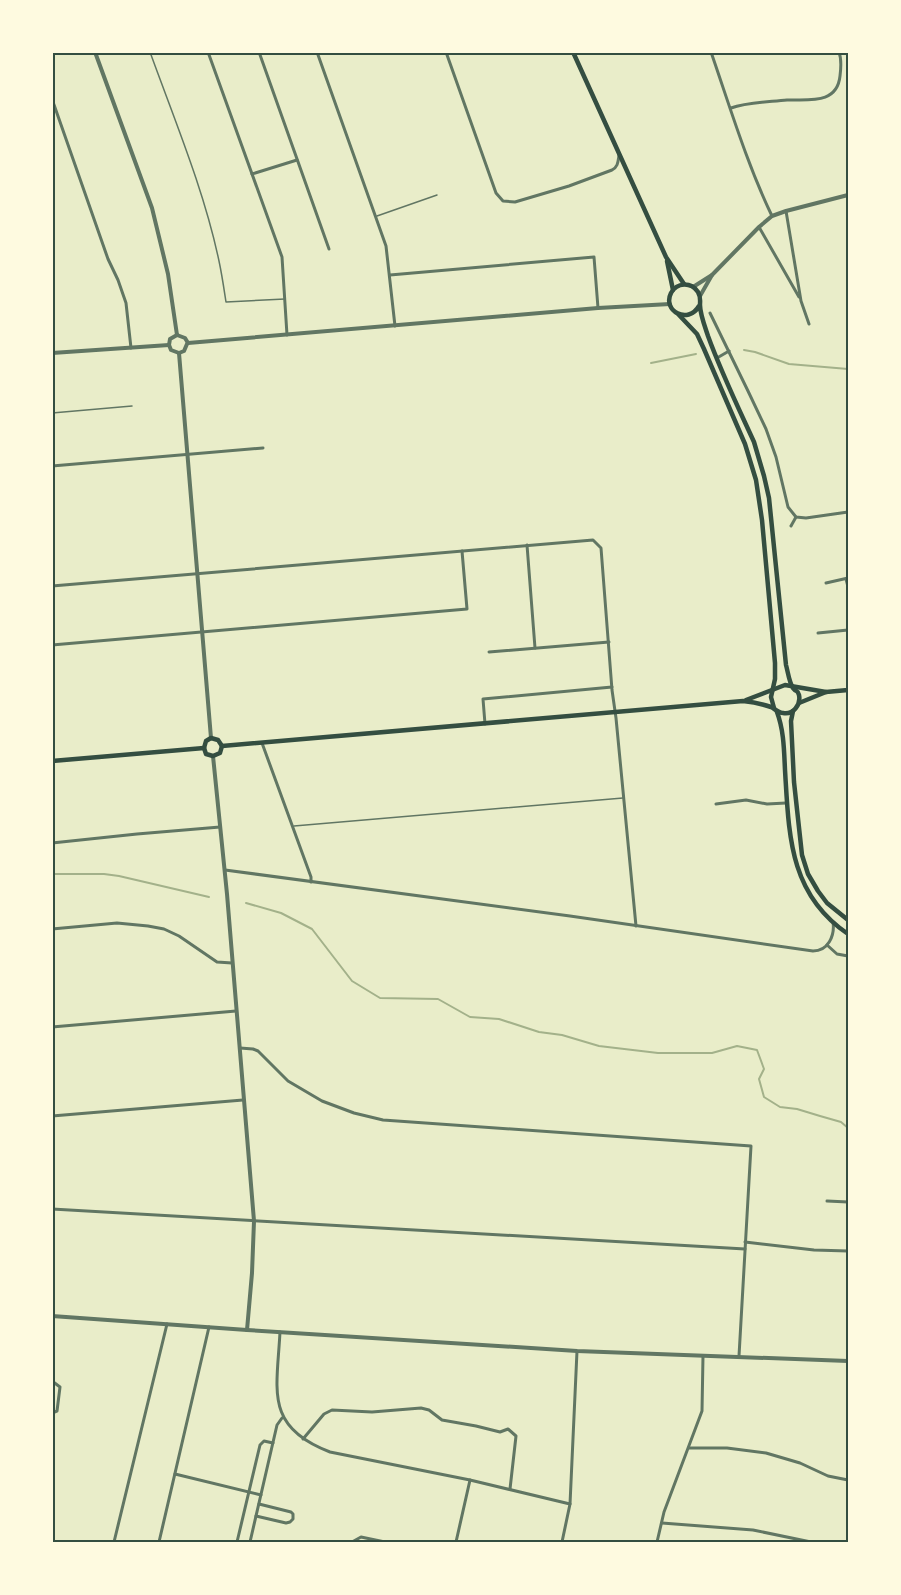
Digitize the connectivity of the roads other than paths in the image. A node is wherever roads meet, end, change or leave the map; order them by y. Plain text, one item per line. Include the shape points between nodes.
1 (95, 52) edge
2 (150, 52) edge
3 (208, 52) edge
4 (259, 52) edge
5 (317, 52) edge
6 (446, 52) edge
7 (573, 52) edge
8 (711, 52) edge
9 (839, 52) edge
10 (52, 99) edge
11 (730, 108) junction
12 (619, 154) junction
13 (297, 160) junction
14 (252, 174) junction
15 (437, 195) dead end
16 (849, 195) edge
17 (786, 211) junction
18 (376, 216) junction
19 (772, 216) junction
20 (759, 227) junction
21 (329, 249) dead end
22 (666, 257) junction
23 (712, 274) junction
24 (390, 275) junction
25 (684, 285) junction
26 (693, 287) junction
27 (673, 290) junction
28 (700, 296) junction
29 (285, 299) junction
30 (801, 301) junction
31 (670, 304) junction
32 (699, 306) junction
33 (598, 308) junction
34 (710, 313) dead end
35 (678, 314) junction
36 (809, 324) dead end
37 (395, 326) junction
38 (177, 335) junction
39 (287, 335) junction
40 (188, 344) junction
41 (169, 345) junction
42 (131, 348) junction
43 (729, 351) junction
44 (52, 353) edge
45 (179, 353) junction
46 (717, 358) junction
47 (132, 406) dead end
48 (52, 413) edge
49 (263, 448) dead end
50 (187, 454) junction
51 (52, 466) edge
52 (849, 512) edge
53 (796, 517) junction
54 (791, 526) dead end
55 (527, 545) junction
56 (462, 551) junction
57 (198, 573) junction
58 (847, 578) edge
59 (826, 584) dead end
60 (52, 586) edge
61 (849, 587) edge
62 (849, 630) edge
63 (203, 632) junction
64 (818, 633) dead end
65 (609, 642) junction
66 (52, 645) edge
67 (535, 648) junction
68 (489, 652) dead end
69 (612, 687) junction
70 (793, 687) junction
71 (773, 690) junction
72 (849, 690) edge
73 (826, 692) junction
74 (744, 701) junction
75 (799, 703) junction
76 (775, 710) junction
77 (793, 711) junction
78 (615, 712) junction
79 (485, 724) junction
80 (211, 738) junction
81 (262, 743) junction
82 (222, 746) junction
83 (204, 748) junction
84 (213, 756) junction
85 (52, 761) edge
86 (624, 798) junction
87 (788, 803) junction
88 (716, 804) dead end
89 (293, 826) junction
90 (220, 827) junction
91 (52, 843) edge
92 (225, 870) junction
93 (311, 882) junction
94 (849, 920) edge
95 (832, 922) junction
96 (636, 926) junction
97 (52, 928) edge
98 (849, 934) edge
99 (827, 945) junction
100 (849, 956) edge
101 (232, 963) junction
102 (237, 1011) junction
103 (52, 1027) edge
104 (240, 1048) junction
105 (243, 1100) junction
106 (52, 1116) edge
107 (828, 1201) dead end
108 (849, 1202) edge
109 (52, 1209) edge
110 (254, 1221) junction
111 (745, 1242) junction
112 (745, 1249) junction
113 (849, 1251) edge
114 (52, 1316) edge
115 (167, 1324) junction
116 (209, 1327) junction
117 (247, 1330) junction
118 (280, 1332) junction
119 (577, 1351) junction
120 (704, 1356) junction
121 (739, 1356) junction
122 (849, 1361) edge
123 (52, 1382) edge
124 (52, 1413) edge
125 (282, 1418) junction
126 (303, 1439) junction
127 (273, 1443) junction
128 (689, 1448) junction
129 (175, 1474) junction
130 (470, 1480) junction
131 (849, 1480) edge
132 (510, 1489) junction
133 (249, 1492) junction
134 (261, 1495) junction
135 (259, 1504) junction
136 (570, 1504) junction
137 (256, 1516) junction
138 (661, 1522) junction
139 (114, 1542) edge
140 (159, 1542) edge
141 (237, 1542) edge
142 (250, 1542) edge
143 (352, 1542) edge
144 (384, 1542) edge
145 (457, 1542) edge
146 (562, 1542) edge
147 (657, 1542) edge
148 (811, 1542) edge

1 - 38 street via 152,208
2 - 29 lane via 208,217 226,302
3 - 14 street
4 - 13 street
5 - 18 street
6 - 12 street via 500,199 515,202 569,186 616,167
7 - 12 main road
8 - 11 street
9 - 11 street via 839,83 831,94
10 - 42 street via 126,303
11 - 19 street
12 - 22 main road
13 - 14 street
13 - 21 street
14 - 29 street via 282,258
15 - 18 lane
16 - 17 street
17 - 19 street
17 - 30 street
18 - 24 street
19 - 20 street
20 - 23 street
20 - 30 street
22 - 25 main road
22 - 27 main road
23 - 26 street
23 - 28 street
24 - 33 street via 594,257
24 - 37 street
25 - 26 main road
25 - 27 main road
26 - 28 main road
27 - 31 main road
28 - 32 main road
29 - 39 street
30 - 36 street
31 - 33 street
31 - 35 main road
32 - 35 main road via 688,315
32 - 46 main road
33 - 37 street
34 - 43 street
35 - 71 main road via 697,334 745,444 756,480 775,663
37 - 39 street
38 - 40 street
38 - 41 street
39 - 40 street
40 - 45 street
41 - 42 street
41 - 45 street
42 - 44 street
43 - 46 street
43 - 53 street via 766,429 788,507
45 - 50 street
46 - 70 main road via 754,442 764,476 786,665
47 - 48 lane
49 - 50 street
50 - 51 street
50 - 57 street
52 - 53 street
53 - 54 street
55 - 56 street
55 - 65 street via 592,540 601,548
55 - 67 street
56 - 57 street
56 - 63 street via 467,609
57 - 60 street
57 - 63 street
58 - 59 street
58 - 61 street
62 - 64 street
63 - 66 street
63 - 80 street
65 - 67 street
65 - 69 street
67 - 68 street
69 - 78 street
69 - 79 street via 483,699
70 - 71 main road via 785,685
70 - 73 main road
70 - 75 main road
71 - 74 main road
71 - 76 main road via 771,701
72 - 73 main road
73 - 75 main road
74 - 76 main road
74 - 78 main road
75 - 77 main road
76 - 77 main road via 785,714
76 - 87 main road via 783,733
77 - 94 main road via 794,782 802,855 808,874 826,903
78 - 79 main road
78 - 86 street
79 - 81 main road
80 - 82 main road
80 - 83 main road
81 - 82 main road
81 - 89 street
82 - 84 main road via 220,753
83 - 84 main road
83 - 85 main road
84 - 90 street
86 - 89 lane
86 - 96 street
87 - 88 street via 746,800
87 - 95 main road via 798,870 812,898
89 - 93 street
90 - 91 street
90 - 92 street
92 - 93 street
92 - 101 street
93 - 96 street
95 - 98 main road
95 - 99 street via 834,928
96 - 99 street via 813,951
97 - 101 street via 117,923 164,929 217,962
99 - 100 street via 837,954
101 - 102 street
102 - 103 street
102 - 104 street
104 - 105 street
104 - 111 street via 258,1051 288,1081 322,1101 383,1120 751,1146
105 - 106 street
105 - 110 street
107 - 108 street
109 - 110 street
110 - 112 street
110 - 117 street
111 - 112 street
111 - 113 street
112 - 121 street
114 - 115 street
115 - 116 street
115 - 139 street
116 - 117 street
116 - 129 street
117 - 118 street
118 - 119 street
118 - 125 street via 277,1396
119 - 120 street
119 - 136 street
120 - 121 street
120 - 128 street via 702,1411
121 - 122 street
123 - 124 street via 60,1387 57,1411
125 - 126 street
125 - 127 street
126 - 130 street via 330,1452
126 - 132 street via 332,1410 421,1408 442,1420 500,1432 508,1430 516,1436
127 - 133 street via 260,1444
127 - 134 street
128 - 131 street via 766,1453
128 - 138 street
129 - 133 street
129 - 140 street
130 - 132 street
130 - 145 street
132 - 136 street
133 - 134 street
133 - 141 street
134 - 135 street
135 - 137 street
135 - 137 street via 291,1512 293,1519 286,1523
136 - 146 street
137 - 142 street
138 - 147 street
138 - 148 street via 753,1530
143 - 144 street via 361,1537

